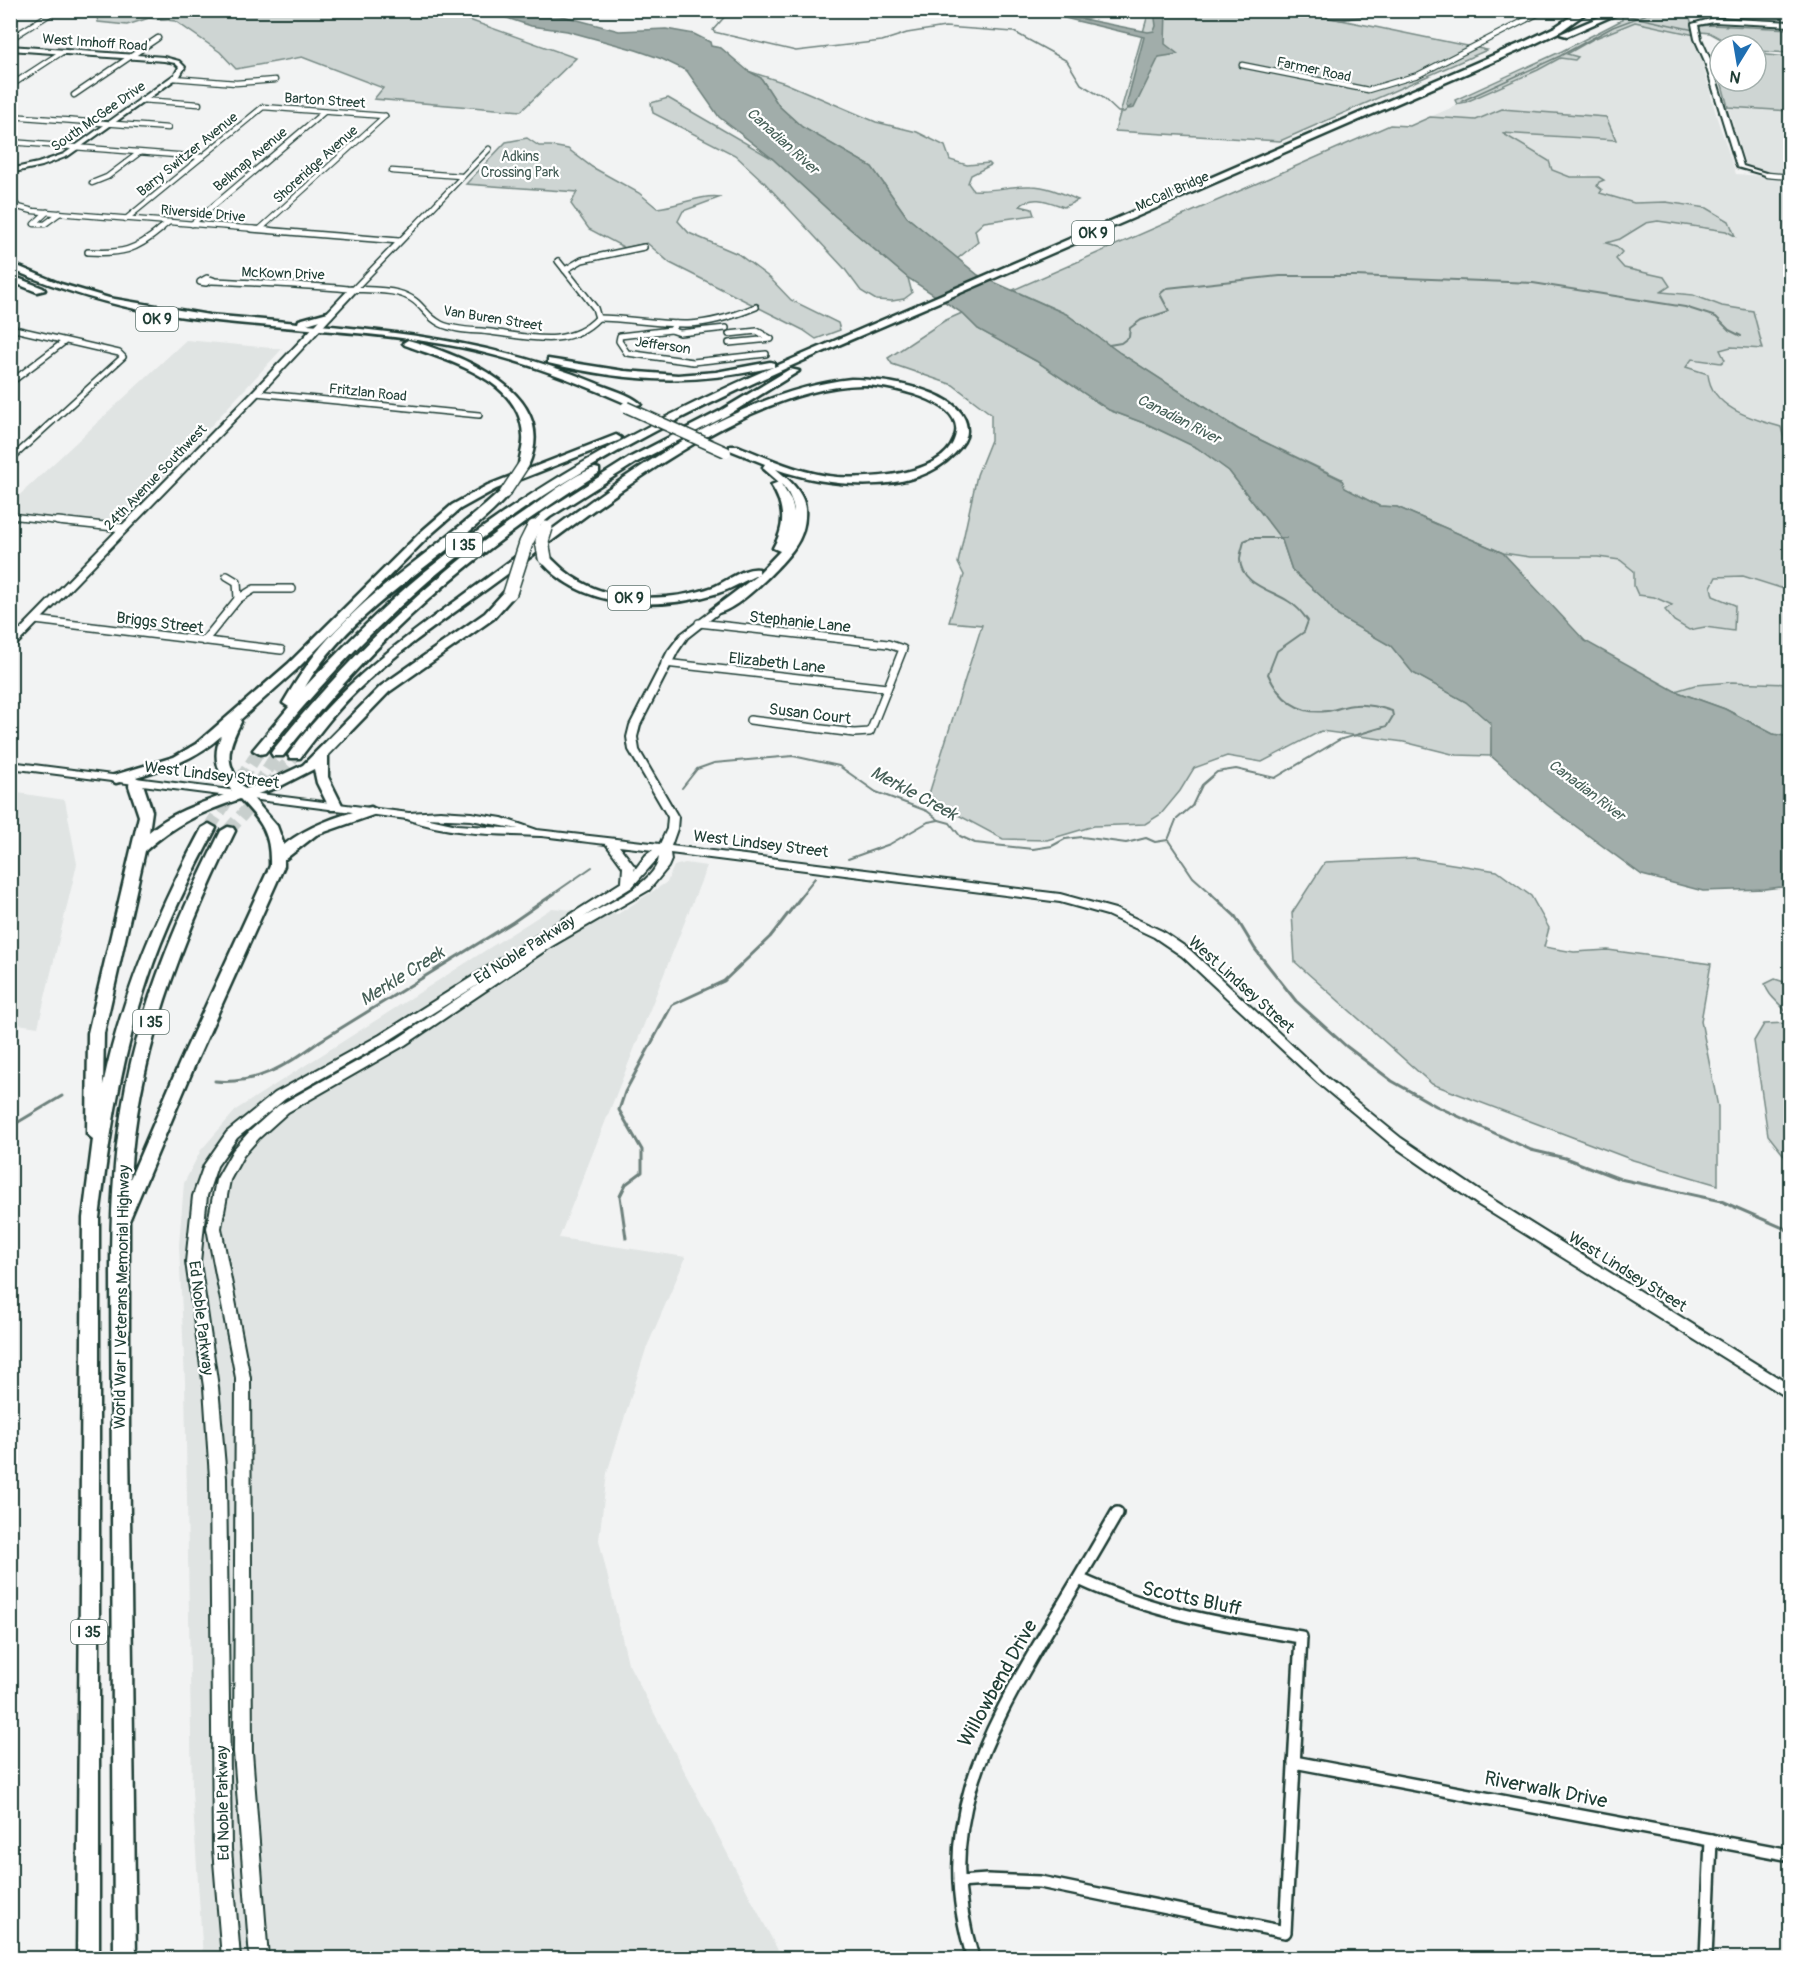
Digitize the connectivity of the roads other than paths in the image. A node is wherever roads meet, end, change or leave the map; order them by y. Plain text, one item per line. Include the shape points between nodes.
1 (1545, 10) edge
2 (1579, 10) edge
3 (1623, 10) edge
4 (1587, 11) edge
5 (1602, 13) edge
6 (50, 14) dead end
7 (1791, 24) edge
8 (158, 38) dead end
9 (10, 39) edge
10 (10, 48) edge
11 (1513, 48) junction
12 (62, 52) junction
13 (131, 56) junction
14 (1242, 65) dead end
15 (173, 78) junction
16 (275, 80) dead end
17 (10, 86) edge
18 (1424, 92) junction
19 (74, 95) dead end
20 (141, 100) junction
21 (199, 104) dead end
22 (263, 107) joint
23 (324, 112) junction
24 (10, 116) edge
25 (385, 116) joint
26 (110, 123) junction
27 (168, 128) dead end
28 (10, 142) edge
29 (77, 148) junction
30 (489, 149) dead end
31 (139, 153) junction
32 (202, 158) junction
33 (10, 171) edge
34 (392, 171) dead end
35 (1767, 175) joint
36 (461, 176) junction
37 (1791, 177) edge
38 (93, 183) dead end
39 (10, 197) edge
40 (47, 212) junction
41 (60, 213) junction
42 (126, 219) junction
43 (170, 222) junction
44 (192, 224) junction
45 (260, 229) junction
46 (399, 242) junction
47 (644, 247) dead end
48 (88, 252) dead end
49 (558, 261) dead end
50 (10, 266) edge
51 (565, 270) junction
52 (10, 278) edge
53 (212, 281) dead end
54 (354, 289) junction
55 (756, 307) dead end
56 (328, 315) junction
57 (598, 318) junction
58 (291, 325) junction
59 (724, 326) junction
60 (317, 327) junction
61 (672, 327) junction
62 (10, 328) edge
63 (309, 335) junction
64 (64, 342) junction
65 (408, 344) junction
66 (729, 344) junction
67 (492, 352) junction
68 (766, 354) dead end
69 (731, 358) junction
70 (796, 366) junction
71 (10, 383) edge
72 (256, 393) junction
73 (631, 405) junction
74 (686, 411) junction
75 (479, 415) dead end
76 (730, 450) junction
77 (10, 460) edge
78 (10, 516) edge
79 (540, 527) junction
80 (123, 528) junction
81 (755, 572) junction
82 (227, 576) dead end
83 (292, 589) dead end
84 (238, 599) junction
85 (717, 610) junction
86 (35, 620) junction
87 (699, 623) junction
88 (204, 641) junction
89 (10, 645) edge
90 (281, 650) dead end
91 (665, 663) junction
92 (887, 688) junction
93 (239, 716) junction
94 (750, 720) dead end
95 (278, 726) junction
96 (260, 750) tunnel mouth
97 (278, 753) tunnel mouth
98 (295, 754) tunnel mouth
99 (322, 755) junction
100 (10, 765) edge
101 (116, 779) junction
102 (135, 781) junction
103 (242, 795) junction
104 (336, 807) junction
105 (371, 811) junction
106 (209, 828) tunnel mouth
107 (228, 831) tunnel mouth
108 (609, 841) junction
109 (664, 848) junction
110 (138, 850) junction
111 (279, 857) junction
112 (628, 884) junction
113 (94, 1188) junction
114 (119, 1225) junction
115 (1791, 1392) edge
116 (1117, 1513) dead end
117 (1079, 1579) junction
118 (1294, 1762) junction
119 (1711, 1840) junction
120 (1791, 1854) edge
121 (959, 1882) junction
122 (88, 1959) edge
123 (125, 1959) edge
124 (231, 1959) edge
125 (259, 1959) edge
126 (973, 1959) edge
127 (1706, 1959) edge

1 - 14 street, Farmer Road via 1418,75 1368,90
2 - 11 highway
3 - 5 highway
4 - 11 highway, OK 9 via 1558,29
5 - 18 highway, OK 9 via 1554,38
6 - 9 street
7 - 35 main road via 1714,20 1695,24 1740,167
8 - 13 street
10 - 12 main road, West Imhoff Road
11 - 18 highway, OK 9
12 - 13 main road, West Imhoff Road
12 - 17 street
13 - 15 main road, West Imhoff Road via 177,62 182,69
13 - 19 street
15 - 16 street via 236,83
15 - 20 main road, South McGee Drive
18 - 70 highway, McCall Bridge / OK 9
20 - 21 street
20 - 26 main road, South McGee Drive
22 - 23 street, Barton Street
22 - 32 street, Barry Switzer Avenue
23 - 25 street, Barton Street
23 - 44 street, Belknap Avenue
24 - 26 street
25 - 45 street, Shoreridge Avenue
26 - 27 street
26 - 29 main road, South McGee Drive
28 - 29 street
29 - 31 street
29 - 33 main road, South McGee Drive via 51,162
30 - 36 street
31 - 32 street
31 - 38 street
32 - 42 street, Barry Switzer Avenue
34 - 36 street
35 - 37 street
36 - 46 street
39 - 40 street, Riverside Drive via 21,208
40 - 41 street, Riverside Drive
40 - 41 street via 34,224 45,224
41 - 42 street, Riverside Drive
42 - 43 street, Riverside Drive
43 - 44 street, Riverside Drive
43 - 48 street via 133,251
44 - 45 street, Riverside Drive
45 - 46 street, Riverside Drive
46 - 54 street
47 - 51 street via 582,260
49 - 51 street
50 - 58 highway, OK 9 via 69,289 140,307
51 - 57 street via 597,311
52 - 63 highway, OK 9 via 69,300 146,317
53 - 54 street, McKown Drive
54 - 56 main road, 24th Avenue Southwest
54 - 57 street, Van Buren Street via 407,295 419,302 433,321 446,325 530,338 576,334
55 - 59 street
56 - 58 highway
56 - 60 main road, 24th Avenue Southwest
57 - 61 street via 627,318
58 - 60 highway, OK 9
59 - 61 street
59 - 61 street, Jefferson via 681,333
59 - 66 street
59 - 66 street, Jefferson via 757,331 771,339
60 - 63 main road, 24th Avenue Southwest
60 - 67 highway, OK 9 via 418,337
61 - 69 street, Jefferson via 620,336 619,341 623,350 637,354 693,362
62 - 64 street
63 - 65 highway, OK 9
63 - 72 main road, 24th Avenue Southwest
64 - 71 street
64 - 77 street via 123,357
65 - 73 highway, OK 9 via 511,364
65 - 95 highway, bridge via 471,366 513,396 529,426 524,464 505,493 339,636 303,677
66 - 69 street
67 - 70 highway, OK 9 via 664,378
67 - 73 highway via 574,377
68 - 69 street, Jefferson
70 - 74 highway, I 35
70 - 79 highway, OK 9 via 724,413 610,474
70 - 97 highway, I 35 via 628,452 502,531 384,630 326,691
72 - 75 street, Fritzlan Road
72 - 80 main road, 24th Avenue Southwest
73 - 76 highway, OK 9, bridge
74 - 93 highway via 492,487 456,507
74 - 95 highway, I 35 via 564,478 448,557 354,641
76 - 81 highway, OK 9 via 771,479 788,506 787,534 777,551
76 - 85 highway via 758,460 787,482 800,507 800,524 795,541 782,558
76 - 98 highway via 805,475 867,481 898,477 933,465 956,446 961,428 955,413 933,397 877,382 814,386 750,411 677,449 609,493 382,662 343,698
78 - 80 street
79 - 81 highway, OK 9, bridge via 545,558 558,574 586,589 637,599 668,599 697,595
79 - 99 highway, bridge via 526,539 515,585 489,616 385,689
80 - 86 main road, 24th Avenue Southwest
81 - 85 highway
82 - 84 street via 237,582
83 - 84 street via 254,589
84 - 88 street
85 - 87 main road, Ed Noble Parkway
86 - 88 street, Briggs Street
86 - 89 main road, 24th Avenue Southwest
87 - 91 main road, Ed Noble Parkway
87 - 92 street, Stephanie Lane via 898,646 903,652
88 - 90 street, Briggs Street
91 - 92 street, Elizabeth Lane
91 - 109 main road, Ed Noble Parkway via 632,737 634,750 673,817
92 - 94 street, Susan Court via 873,727 867,733
93 - 101 highway via 179,760
93 - 103 highway via 222,758 227,774
95 - 96 highway, I 35
99 - 103 highway via 291,777
99 - 104 highway via 321,781
100 - 101 main road, West Lindsey Street
101 - 102 main road, West Lindsey Street
102 - 103 main road, West Lindsey Street
102 - 110 highway via 146,810
103 - 104 main road, West Lindsey Street
103 - 110 highway via 198,808 173,821
103 - 111 highway via 270,823
104 - 105 main road, West Lindsey Street
105 - 108 main road, West Lindsey Street via 409,816 429,824
105 - 111 highway via 314,829
106 - 113 highway, World War I Veterans Memorial Highway / I 35 via 167,912 136,993 115,1067
107 - 114 highway, World War I Veterans Memorial Highway / I 35 via 187,916 160,988 131,1105 120,1182
108 - 109 main road, West Lindsey Street
108 - 112 main road via 629,867
109 - 112 main road, Ed Noble Parkway
109 - 115 main road, West Lindsey Street via 1060,898 1111,912 1158,934 1186,952 1322,1080 1396,1141 1492,1206
109 - 125 main road, Ed Noble Parkway via 662,867 645,887 548,943 400,1042 283,1109 238,1153 222,1180 214,1228 243,1378 243,1752
110 - 113 highway via 96,1033
111 - 114 highway
112 - 124 main road, Ed Noble Parkway via 384,1038 280,1096 232,1135 211,1165 200,1196 193,1262 211,1387 218,1478 222,1849
113 - 122 highway, World War I Veterans Memorial Highway / I 35 via 89,1305
114 - 123 highway, World War I Veterans Memorial Highway / I 35
116 - 117 street, Willowbend Drive
117 - 118 street, Scotts Bluff via 1152,1610 1301,1637
117 - 121 street, Willowbend Drive via 1008,1697 980,1752 960,1832
118 - 119 street, Riverwalk Drive
118 - 121 street via 1285,1932 1048,1884
119 - 120 street, Riverwalk Drive
119 - 127 street
121 - 126 street, Willowbend Drive

